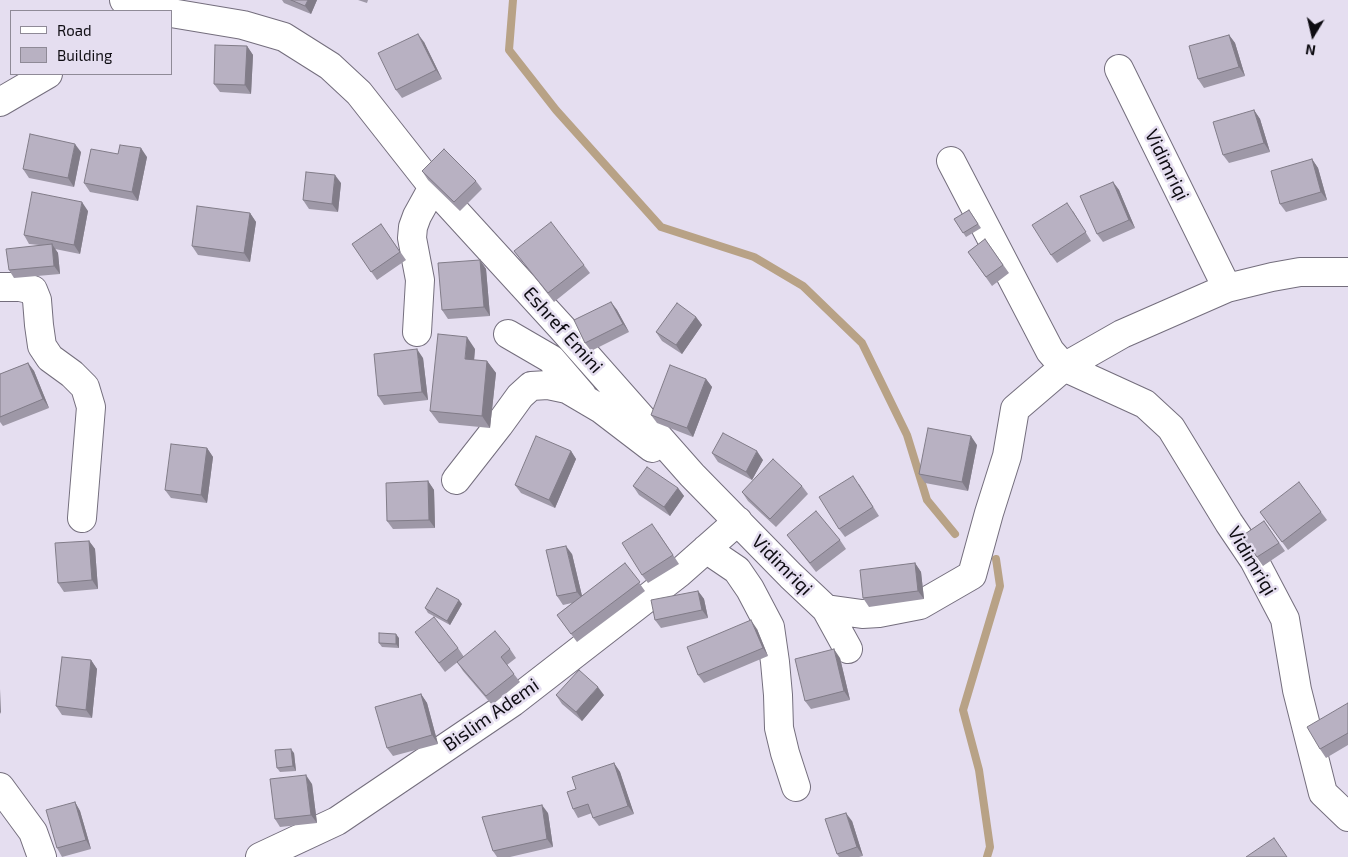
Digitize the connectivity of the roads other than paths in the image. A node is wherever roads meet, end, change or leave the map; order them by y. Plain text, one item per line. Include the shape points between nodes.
1 (130, 5) edge
2 (158, 10) edge
3 (172, 13) edge
4 (1119, 68) dead end
5 (46, 75) edge
6 (0, 102) edge
7 (951, 161) dead end
8 (433, 187) junction
9 (1348, 272) edge
10 (0, 287) edge
11 (1227, 288) junction
12 (416, 332) dead end
13 (508, 334) dead end
14 (1064, 367) junction
15 (585, 398) junction
16 (692, 475) junction
17 (456, 480) dead end
18 (82, 518) dead end
19 (738, 521) junction
20 (706, 549) junction
21 (826, 609) junction
22 (848, 649) dead end
23 (0, 786) edge
24 (796, 787) dead end
25 (1348, 817) edge
26 (42, 857) edge
27 (260, 857) edge

1 - 2 street
3 - 8 street, Eshref Emini via 284,37 330,66 359,93
4 - 11 street, Vidimriqi
5 - 6 street
7 - 14 street, Vidimriqi via 1050,351
8 - 12 street via 413,227 420,280
8 - 16 street, Eshref Emini
9 - 11 street, Vidimriqi via 1300,272
10 - 18 street via 33,290 38,300 42,346 50,358 85,387 91,407
11 - 14 street, Vidimriqi via 1122,334
13 - 15 street, Eshref Emini via 552,359
14 - 21 street, Vidimriqi via 1015,410 1007,456 972,575 920,605 862,614
14 - 25 street, Vidimriqi via 1145,404 1171,428 1254,560 1285,619 1323,793
15 - 16 street, Eshref Emini
15 - 17 street, Eshref Emini via 567,389 531,386
16 - 19 street, Eshref Emini
19 - 20 street, Bislim Ademi
19 - 21 street, Vidimriqi
20 - 24 street via 737,570 770,627 778,695 778,728
20 - 27 street, Bislim Ademi via 513,702 337,821
21 - 22 street, Vidimriqi
23 - 26 street via 33,832

